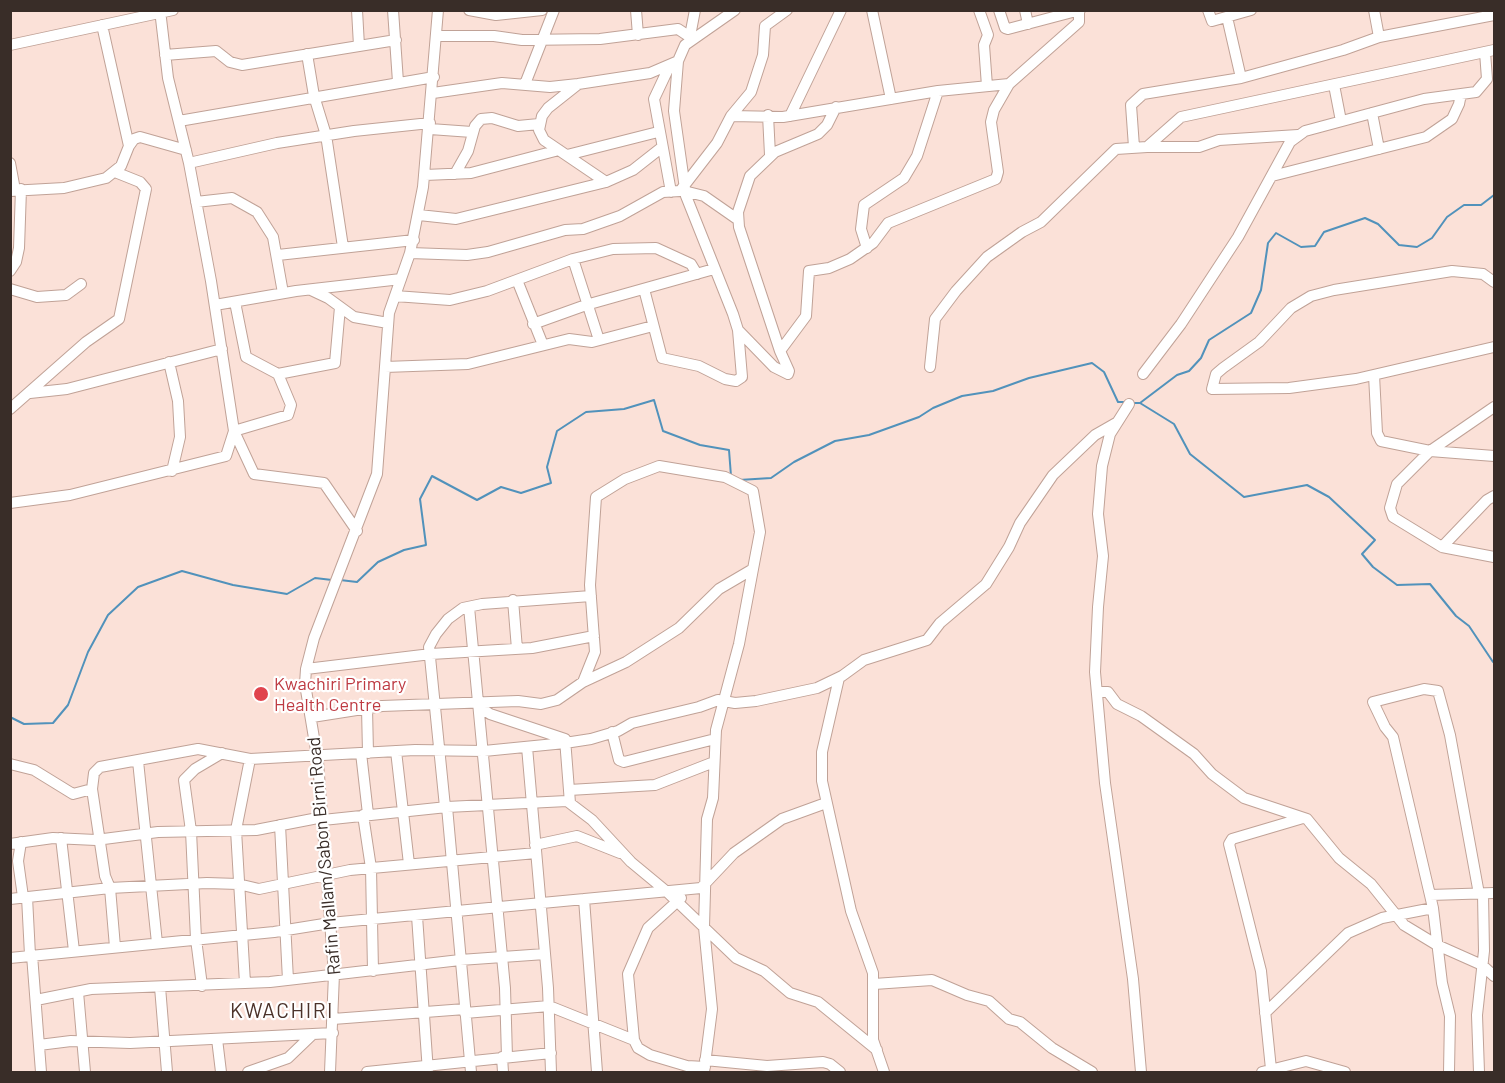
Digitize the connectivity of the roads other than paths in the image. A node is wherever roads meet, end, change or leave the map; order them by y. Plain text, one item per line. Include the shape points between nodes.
1 (173, 10) edge
2 (357, 10) edge
3 (393, 10) edge
4 (438, 10) edge
5 (469, 10) edge
6 (542, 10) edge
7 (554, 10) edge
8 (636, 10) edge
9 (694, 10) edge
10 (735, 10) edge
11 (787, 10) edge
12 (841, 10) edge
13 (872, 10) edge
14 (979, 10) edge
15 (999, 10) edge
16 (1025, 10) edge
17 (1208, 10) edge
18 (1251, 10) edge
19 (1374, 10) edge
20 (1080, 11) edge
21 (160, 12) edge
22 (1494, 15) edge
23 (1227, 17) junction
24 (1028, 24) junction
25 (102, 25) junction
26 (638, 35) junction
27 (437, 36) junction
28 (692, 38) junction
29 (1379, 38) junction
30 (542, 39) junction
31 (396, 40) junction
32 (10, 45) edge
33 (359, 46) junction
34 (1490, 51) edge
35 (307, 54) junction
36 (165, 55) junction
37 (674, 63) junction
38 (434, 77) junction
39 (1241, 78) junction
40 (398, 82) junction
41 (525, 84) junction
42 (578, 84) junction
43 (1009, 84) junction
44 (1334, 85) junction
45 (987, 86) junction
46 (938, 91) junction
47 (433, 93) junction
48 (1461, 94) junction
49 (314, 96) junction
50 (891, 99) junction
51 (836, 108) junction
52 (1372, 113) junction
53 (768, 115) junction
54 (731, 116) junction
55 (790, 116) junction
56 (179, 122) junction
57 (1341, 122) junction
58 (539, 124) junction
59 (430, 126) junction
60 (472, 132) junction
61 (658, 132) junction
62 (326, 135) junction
63 (1298, 135) junction
64 (129, 146) junction
65 (1134, 147) junction
66 (1147, 147) junction
67 (661, 148) junction
68 (1378, 149) junction
69 (186, 150) junction
70 (563, 152) junction
71 (770, 155) junction
72 (189, 163) junction
73 (10, 164) edge
74 (115, 172) junction
75 (455, 174) junction
76 (425, 175) junction
77 (1272, 176) junction
78 (606, 182) junction
79 (684, 189) junction
80 (671, 192) junction
81 (17, 193) edge
82 (196, 201) junction
83 (10, 211) edge
84 (419, 215) junction
85 (737, 219) junction
86 (414, 240) junction
87 (343, 247) junction
88 (867, 248) junction
89 (410, 253) junction
90 (278, 255) junction
91 (573, 259) junction
92 (714, 269) junction
93 (10, 271) edge
94 (1494, 271) edge
95 (696, 274) junction
96 (1483, 274) junction
97 (401, 279) junction
98 (517, 280) junction
99 (1494, 282) edge
100 (81, 284) dead end
101 (10, 289) edge
102 (644, 289) junction
103 (310, 290) junction
104 (283, 293) junction
105 (395, 296) junction
106 (235, 302) junction
107 (215, 305) junction
108 (586, 305) junction
109 (340, 307) junction
110 (388, 323) junction
111 (533, 324) junction
112 (653, 326) junction
113 (738, 330) junction
114 (599, 340) junction
115 (543, 345) junction
116 (1494, 347) edge
117 (222, 349) junction
118 (780, 351) junction
119 (170, 362) junction
120 (930, 367) dead end
121 (385, 368) junction
122 (278, 374) junction
123 (1143, 374) dead end
124 (1374, 375) junction
125 (28, 393) junction
126 (1129, 404) dead end
127 (1494, 407) edge
128 (10, 409) edge
129 (1116, 423) junction
130 (234, 431) junction
131 (1430, 451) junction
132 (1494, 456) edge
133 (172, 471) junction
134 (1494, 496) edge
135 (10, 503) edge
136 (357, 531) junction
137 (1442, 547) junction
138 (1494, 557) edge
139 (753, 569) junction
140 (591, 596) junction
141 (513, 600) junction
142 (469, 607) junction
143 (594, 636) junction
144 (517, 649) junction
145 (476, 652) junction
146 (431, 654) junction
147 (306, 669) junction
148 (839, 678) junction
149 (583, 682) junction
150 (1098, 692) junction
151 (724, 702) junction
152 (435, 704) junction
153 (479, 705) junction
154 (367, 708) junction
155 (312, 717) junction
156 (612, 732) junction
157 (715, 739) junction
158 (565, 743) junction
159 (527, 747) junction
160 (396, 751) junction
161 (441, 751) junction
162 (484, 751) junction
163 (222, 753) junction
164 (364, 753) junction
165 (318, 755) junction
166 (250, 759) junction
167 (138, 761) junction
168 (714, 762) junction
169 (10, 764) edge
170 (92, 789) junction
171 (569, 790) junction
172 (531, 802) junction
173 (570, 803) junction
174 (826, 803) junction
175 (487, 805) junction
176 (446, 807) junction
177 (401, 811) junction
178 (366, 814) junction
179 (1303, 818) junction
180 (323, 819) junction
181 (280, 825) junction
182 (236, 830) junction
183 (191, 831) junction
184 (147, 834) junction
185 (61, 838) junction
186 (100, 840) junction
187 (16, 843) edge
188 (535, 849) junction
189 (623, 854) junction
190 (492, 857) junction
191 (452, 861) junction
192 (409, 864) junction
193 (371, 868) junction
194 (327, 874) junction
195 (705, 883) junction
196 (192, 884) junction
197 (238, 884) junction
198 (284, 884) junction
199 (151, 886) junction
200 (110, 888) junction
201 (693, 888) junction
202 (666, 891) junction
203 (67, 893) junction
204 (1486, 894) edge
205 (1430, 896) junction
206 (25, 897) junction
207 (10, 899) edge
208 (584, 899) junction
209 (676, 901) junction
210 (540, 903) junction
211 (498, 908) junction
212 (1433, 908) junction
213 (455, 912) junction
214 (1395, 915) junction
215 (417, 916) junction
216 (372, 920) junction
217 (330, 923) junction
218 (704, 927) junction
219 (285, 931) junction
220 (244, 935) junction
221 (196, 939) junction
222 (158, 943) junction
223 (1437, 945) junction
224 (115, 947) junction
225 (74, 951) junction
226 (545, 954) junction
227 (31, 955) junction
228 (501, 957) junction
229 (10, 958) edge
230 (460, 960) junction
231 (421, 965) junction
232 (1482, 965) junction
233 (373, 971) junction
234 (334, 975) junction
235 (1494, 976) edge
236 (288, 980) junction
237 (245, 983) junction
238 (874, 984) junction
239 (202, 986) junction
240 (160, 987) junction
241 (78, 992) junction
242 (36, 1000) junction
243 (549, 1006) junction
244 (506, 1010) junction
245 (465, 1011) junction
246 (1265, 1013) junction
247 (424, 1014) junction
248 (333, 1019) junction
249 (592, 1023) junction
250 (333, 1033) junction
251 (313, 1034) junction
252 (217, 1039) junction
253 (634, 1040) junction
254 (81, 1041) junction
255 (165, 1041) junction
256 (39, 1045) junction
257 (877, 1050) junction
258 (551, 1053) junction
259 (505, 1057) junction
260 (470, 1060) junction
261 (704, 1066) edge
262 (427, 1069) edge
263 (385, 1071) edge
264 (1266, 1071) edge
265 (41, 1072) edge
266 (85, 1072) edge
267 (167, 1072) edge
268 (221, 1072) edge
269 (248, 1072) edge
270 (330, 1072) edge
271 (367, 1072) edge
272 (471, 1072) edge
273 (503, 1072) edge
274 (551, 1072) edge
275 (597, 1072) edge
276 (840, 1072) edge
277 (884, 1072) edge
278 (1092, 1072) edge
279 (1141, 1072) edge
280 (1345, 1072) edge
281 (1449, 1072) edge
282 (1479, 1072) edge

1 - 21 street
2 - 33 street
3 - 31 street
4 - 27 street, Rafin Mallam/Sabon Birni Road
5 - 6 street via 496,15
7 - 30 street
8 - 26 street
9 - 28 street
10 - 28 street
11 - 54 street via 765,26 755,84
12 - 55 street
13 - 50 street
14 - 45 street via 988,35 984,45
15 - 24 street via 1006,28
16 - 24 street
17 - 23 street via 1212,21
18 - 23 street
19 - 29 street
20 - 24 street
20 - 43 street via 1078,22
21 - 25 street
21 - 36 street
22 - 29 street
23 - 39 street
25 - 32 street
25 - 64 street
26 - 28 street via 678,28
26 - 30 street
27 - 30 street
27 - 38 street, Rafin Mallam/Sabon Birni Road
28 - 37 street
29 - 39 street
30 - 41 street
31 - 33 street
31 - 40 street
33 - 35 street
34 - 44 street
34 - 48 street via 1484,85 1476,92
35 - 36 street via 242,65 230,62 216,51
35 - 49 street
36 - 56 street
37 - 42 street via 650,73
37 - 61 street via 654,94
37 - 79 street via 674,111
38 - 40 street
38 - 47 street, Rafin Mallam/Sabon Birni Road
39 - 65 street via 1136,98 1131,105
40 - 49 street
41 - 42 street
41 - 47 street via 502,83
42 - 58 street via 548,108
43 - 45 street
43 - 88 street via 991,122 996,179 888,223
44 - 57 street
44 - 66 street via 1181,117
45 - 46 street
46 - 50 street
46 - 88 street via 917,156 904,178 864,205 861,229
47 - 59 street, Rafin Mallam/Sabon Birni Road
48 - 52 street
48 - 68 street via 1452,119 1433,134
49 - 56 street
49 - 62 street
50 - 51 street
51 - 55 street
51 - 71 street via 818,134
52 - 57 street
52 - 68 street
53 - 54 street
53 - 55 street
53 - 71 street
54 - 79 street
56 - 69 street
57 - 63 street
58 - 60 street via 518,126 492,118 477,122
58 - 70 street via 542,136
59 - 60 street
59 - 62 street
59 - 76 street, Rafin Mallam/Sabon Birni Road
60 - 75 street via 468,151
61 - 67 street
61 - 70 street
62 - 72 street
62 - 87 street
63 - 66 street via 1219,140 1199,147
63 - 77 street via 1286,148
64 - 69 street via 140,137
64 - 74 street
65 - 66 street
65 - 120 street via 1116,149 1041,222 977,268 935,319
67 - 78 street via 633,170
67 - 80 street
68 - 77 street
69 - 72 street
70 - 75 street
70 - 78 street
71 - 85 street via 746,183
72 - 82 street
73 - 81 street
74 - 81 street via 90,184
74 - 125 street via 140,182 146,189 119,319
75 - 76 street
76 - 84 street, Rafin Mallam/Sabon Birni Road
77 - 123 street via 1207,286
78 - 84 street via 456,219
79 - 80 street
79 - 85 street via 704,196
79 - 92 street
80 - 89 street via 663,192 620,216 583,229 565,230 488,252
81 - 83 street
81 - 93 street via 19,249
82 - 90 street via 232,198 249,206 268,226
82 - 107 street
84 - 86 street, Rafin Mallam/Sabon Birni Road
85 - 118 street
86 - 87 street
86 - 89 street, Rafin Mallam/Sabon Birni Road
87 - 90 street
88 - 118 street via 837,265 809,271 805,319
89 - 97 street, Rafin Mallam/Sabon Birni Road
90 - 104 street
91 - 95 street via 605,250 656,248 692,264
91 - 98 street
91 - 108 street
92 - 95 street
92 - 113 street
94 - 96 street
95 - 102 street
96 - 99 street
96 - 124 street via 1426,274 1311,296 1291,308 1259,342 1216,374 1212,389 1302,387
97 - 103 street
97 - 105 street, Rafin Mallam/Sabon Birni Road
98 - 105 street via 450,300
98 - 111 street
100 - 101 street via 66,295 28,296
102 - 108 street
102 - 112 street
103 - 104 street
103 - 109 street
104 - 106 street
105 - 110 street, Rafin Mallam/Sabon Birni Road
106 - 107 street
106 - 122 street via 246,357
107 - 117 street
108 - 111 street
108 - 114 street
109 - 110 street via 363,320
109 - 122 street via 335,363
110 - 121 street, Rafin Mallam/Sabon Birni Road
111 - 115 street
112 - 113 street via 664,360 699,366 715,376 736,381 742,377
112 - 114 street
113 - 118 street via 774,367 788,374
114 - 115 street via 569,339
115 - 121 street via 468,364
116 - 124 street
117 - 119 street
117 - 130 street
119 - 125 street via 67,389
119 - 133 street via 180,437
121 - 136 street, Rafin Mallam/Sabon Birni Road via 377,474
122 - 130 street via 291,405 288,415
124 - 131 street via 1377,433 1381,441
125 - 128 street
126 - 129 street
127 - 131 street
129 - 148 street via 1095,435 1053,475 1035,498 1000,564 980,592 940,623 923,643 864,660
129 - 150 street via 1104,451 1098,514 1104,544 1095,658
130 - 133 street via 226,456
130 - 136 street via 254,474 324,483
131 - 132 street
131 - 137 street via 1397,484 1391,513
133 - 135 street via 43,501
134 - 137 street
136 - 147 street, Rafin Mallam/Sabon Birni Road via 314,638
137 - 138 street
139 - 140 street via 760,532 753,491 724,477 659,466 625,479 596,497
139 - 149 street via 719,588 673,633
139 - 151 street
140 - 141 street
140 - 143 street
141 - 142 street
141 - 144 street
142 - 145 street
142 - 146 street via 448,619 429,647
143 - 144 street
143 - 149 street via 595,652
144 - 145 street
145 - 146 street
145 - 153 street
146 - 147 street
146 - 152 street
147 - 155 street, Rafin Mallam/Sabon Birni Road
148 - 151 street via 817,688 756,701
148 - 174 street via 821,760
149 - 153 street via 550,703
150 - 179 street via 1108,692 1117,704 1141,716 1199,758 1212,774 1244,798
150 - 279 street via 1105,783
151 - 156 street via 718,700 663,714
151 - 157 street
152 - 153 street
152 - 154 street
152 - 161 street
153 - 158 street via 513,723 562,737
153 - 162 street
154 - 155 street
154 - 164 street
155 - 165 street, Rafin Mallam/Sabon Birni Road
156 - 157 street via 619,760 624,762
156 - 158 street
157 - 168 street
158 - 159 street
158 - 171 street
159 - 162 street
159 - 172 street
160 - 161 street
160 - 164 street
160 - 177 street
161 - 162 street
161 - 176 street
162 - 175 street
163 - 166 street
163 - 167 street via 198,749
163 - 183 street via 184,780
164 - 165 street
164 - 178 street
165 - 166 street
165 - 180 street, Rafin Mallam/Sabon Birni Road
166 - 182 street
167 - 170 street via 100,767 94,773
167 - 184 street
168 - 171 street via 656,785
168 - 195 street
169 - 170 street via 34,770 73,794
170 - 186 street
171 - 173 street
172 - 173 street
172 - 175 street
172 - 188 street
173 - 189 street via 592,820
174 - 195 street via 782,819 734,853
174 - 238 street via 851,911
175 - 176 street
175 - 190 street
176 - 177 street
176 - 191 street
177 - 178 street
177 - 192 street
178 - 180 street
178 - 193 street
179 - 214 street via 1339,858 1371,884
179 - 246 street via 1230,841 1231,858 1259,960
180 - 181 street
180 - 194 street, Rafin Mallam/Sabon Birni Road
181 - 182 street
181 - 198 street
182 - 183 street
182 - 197 street
183 - 184 street
183 - 196 street
184 - 186 street
184 - 199 street
185 - 186 street
185 - 187 street
185 - 203 street
186 - 200 street
187 - 206 street
188 - 189 street via 577,836
188 - 190 street
188 - 210 street
189 - 202 street
190 - 191 street
190 - 211 street
191 - 192 street
191 - 213 street
192 - 193 street
193 - 194 street
193 - 216 street
194 - 198 street
194 - 217 street, Rafin Mallam/Sabon Birni Road
195 - 201 street via 701,888
195 - 218 street
196 - 197 street
196 - 199 street
196 - 221 street
197 - 198 street via 259,889
197 - 220 street
198 - 219 street
199 - 200 street
199 - 222 street
200 - 203 street
200 - 224 street
201 - 202 street
201 - 209 street
202 - 208 street
202 - 209 street
203 - 206 street
203 - 225 street
204 - 205 street
204 - 205 street via 1450,735 1438,691 1430,688 1372,704 1393,737
204 - 232 street
205 - 212 street
206 - 207 street
206 - 227 street
208 - 210 street
208 - 249 street
209 - 218 street
209 - 253 street via 648,928 628,974
210 - 211 street
210 - 226 street
211 - 213 street
211 - 228 street
212 - 214 street
212 - 223 street
213 - 215 street
213 - 230 street
214 - 223 street
214 - 246 street via 1348,933
215 - 216 street
215 - 231 street
216 - 217 street
216 - 233 street
217 - 219 street
217 - 234 street, Rafin Mallam/Sabon Birni Road
218 - 257 street via 736,958 764,971 790,993 818,1002
218 - 261 street via 712,1009
219 - 220 street
219 - 236 street
220 - 221 street
220 - 237 street
221 - 222 street
221 - 239 street
222 - 224 street
223 - 232 street
223 - 281 street via 1450,1016
224 - 225 street
225 - 227 street
226 - 228 street
226 - 243 street
227 - 229 street
227 - 242 street
228 - 230 street
228 - 244 street
230 - 231 street
230 - 245 street
231 - 233 street
231 - 247 street
232 - 235 street
232 - 282 street
233 - 234 street
234 - 236 street
234 - 248 street, Rafin Mallam/Sabon Birni Road
236 - 237 street
237 - 239 street
238 - 257 street via 872,1035
238 - 278 street via 936,981 989,1001 1009,1019 1020,1022 1052,1048
239 - 240 street
240 - 241 street
240 - 255 street
241 - 242 street
241 - 254 street
242 - 256 street
243 - 244 street
243 - 249 street
243 - 258 street
244 - 245 street
244 - 259 street
245 - 247 street
245 - 260 street
246 - 264 street
247 - 248 street
247 - 262 street
248 - 250 street, Rafin Mallam/Sabon Birni Road
249 - 253 street
249 - 275 street
250 - 251 street
250 - 270 street, Rafin Mallam/Sabon Birni Road
251 - 252 street
251 - 269 street via 288,1058
252 - 255 street
252 - 268 street
253 - 261 street via 638,1048 650,1055 687,1066
254 - 255 street
254 - 256 street
254 - 266 street
255 - 267 street
256 - 265 street
257 - 277 street
258 - 259 street
258 - 274 street
259 - 260 street
259 - 273 street
260 - 262 street
260 - 272 street
261 - 276 street via 823,1062
262 - 263 street
263 - 271 street
264 - 280 street via 1306,1061

